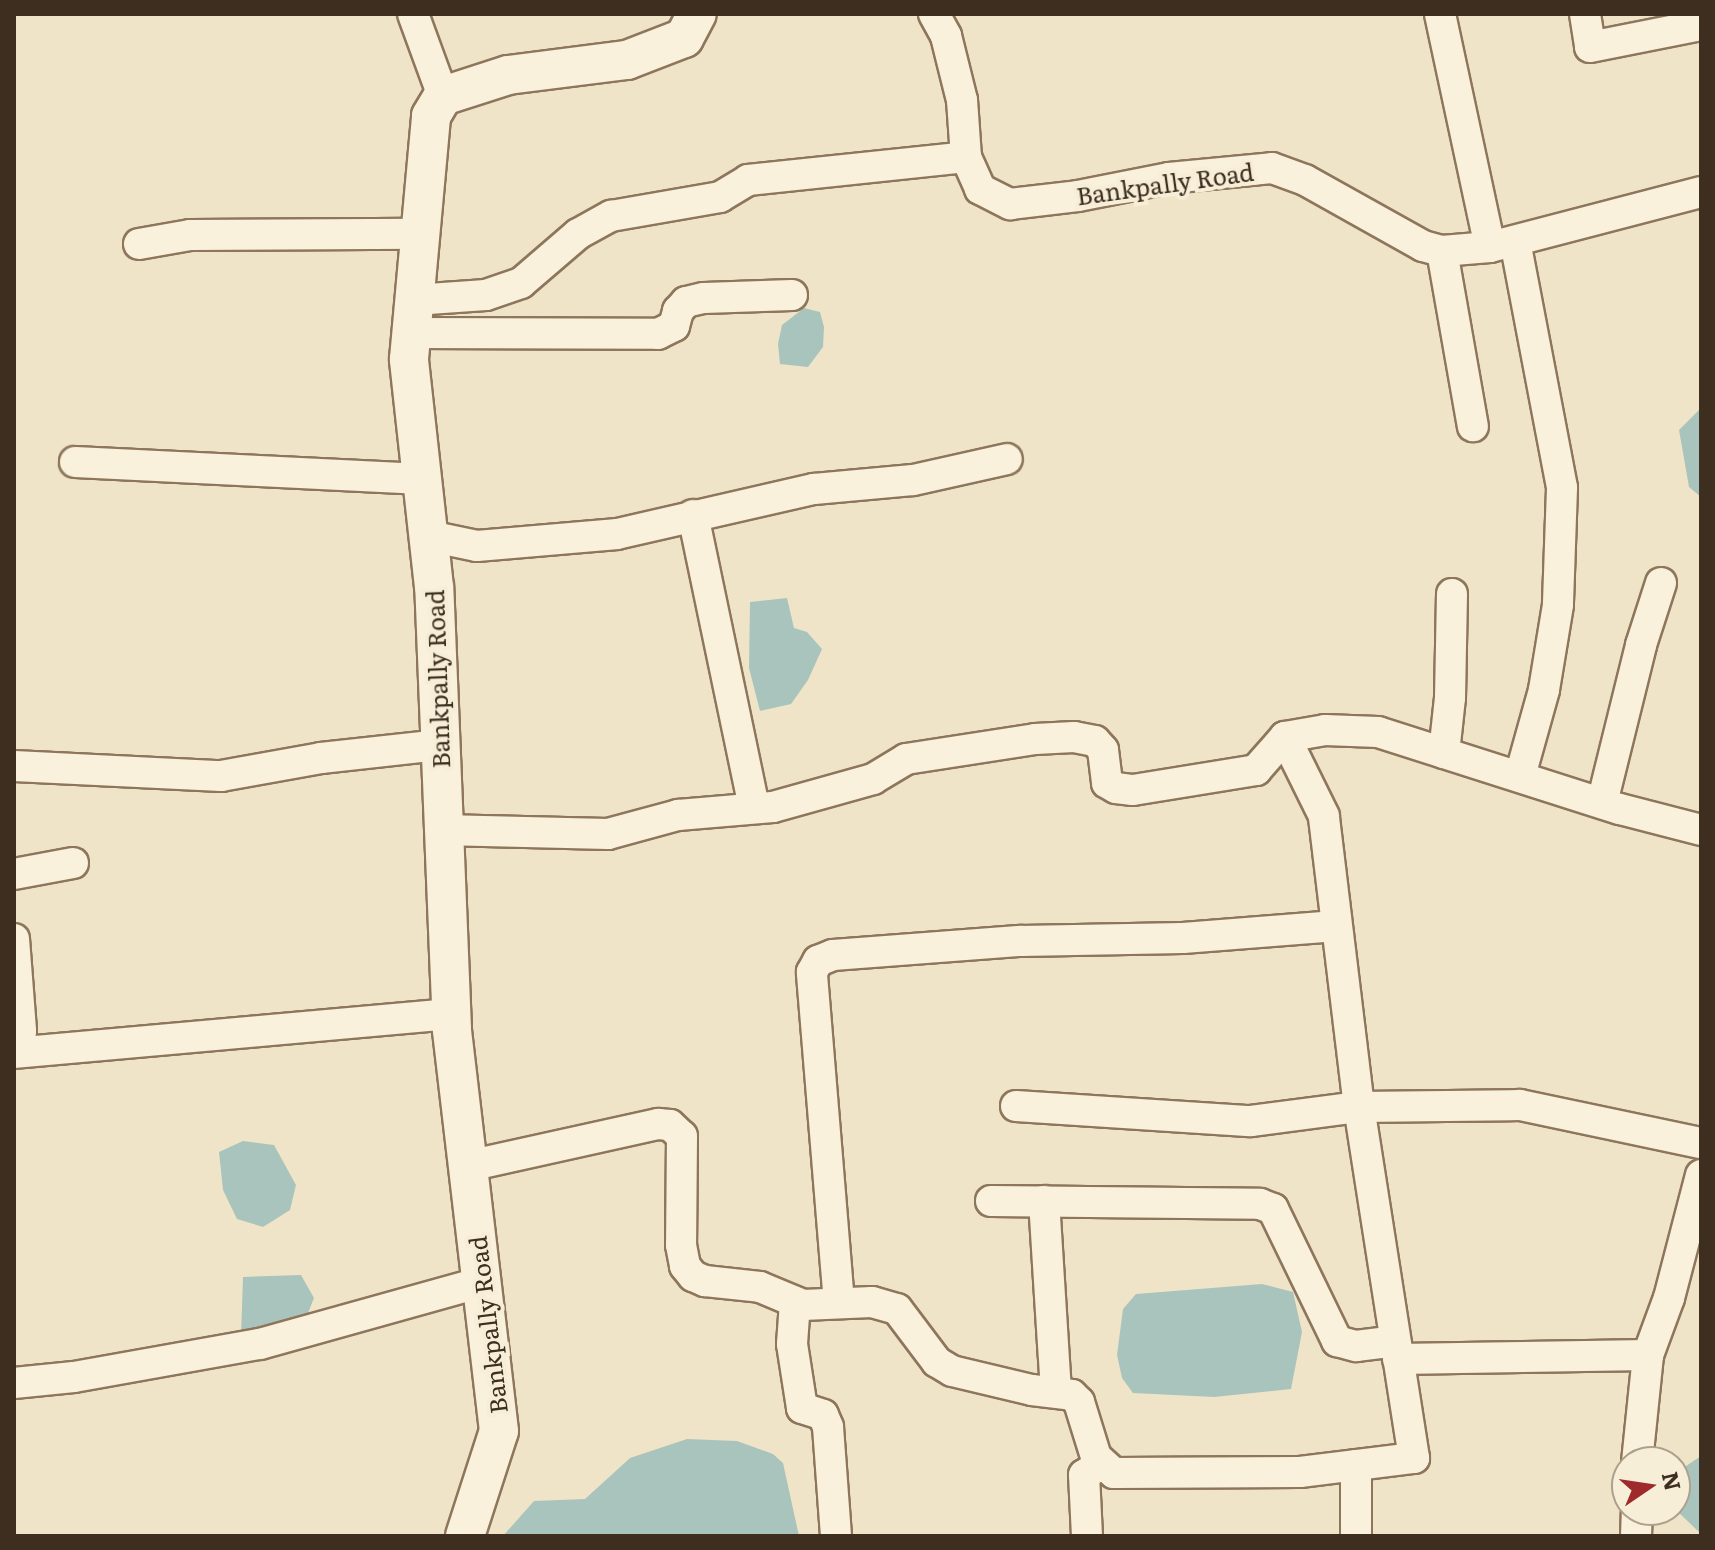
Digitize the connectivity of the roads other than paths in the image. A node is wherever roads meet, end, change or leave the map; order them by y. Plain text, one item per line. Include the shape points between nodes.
1 (413, 14) edge
2 (697, 14) edge
3 (934, 14) edge
4 (1440, 14) edge
5 (1585, 14) edge
6 (1656, 23) edge
7 (1701, 25) edge
8 (443, 96) junction
9 (966, 157) junction
10 (1701, 192) edge
11 (419, 234) junction
12 (139, 244) dead end
13 (1502, 244) junction
14 (1442, 251) junction
15 (792, 295) dead end
16 (412, 316) junction
17 (1473, 426) dead end
18 (1007, 459) dead end
19 (75, 462) dead end
20 (423, 479) junction
21 (693, 515) junction
22 (429, 536) junction
23 (1661, 583) dead end
24 (1452, 594) dead end
25 (1285, 737) junction
26 (438, 745) junction
27 (1444, 753) junction
28 (14, 766) edge
29 (1520, 776) junction
30 (1602, 803) junction
31 (754, 808) junction
32 (442, 830) junction
33 (1701, 830) edge
34 (73, 863) dead end
35 (14, 874) edge
36 (1336, 926) junction
37 (14, 939) edge
38 (452, 1014) junction
39 (16, 1052) edge
40 (1016, 1106) dead end
41 (1359, 1107) junction
42 (1701, 1143) edge
43 (468, 1166) junction
44 (1701, 1175) edge
45 (991, 1201) dead end
46 (1044, 1201) junction
47 (1696, 1217) edge
48 (482, 1282) junction
49 (795, 1302) junction
50 (839, 1303) junction
51 (1397, 1350) junction
52 (1648, 1355) junction
53 (14, 1383) edge
54 (1056, 1392) junction
55 (1639, 1446) edge
56 (1101, 1464) junction
57 (1356, 1465) junction
58 (465, 1536) edge
59 (836, 1536) edge
60 (1087, 1536) edge
61 (1356, 1536) edge

1 - 8 street
2 - 8 street via 684,38 627,60 508,75
3 - 9 street, Bankpally Road via 946,36 962,100
4 - 13 street
5 - 6 street via 1590,47
6 - 7 street
8 - 11 street, Bankpally Road via 431,116
9 - 14 street, Bankpally Road via 980,189 1010,204 1169,178 1272,168
9 - 16 street via 748,180 720,197 611,216 578,234 521,283
10 - 13 street, Bankpally Road
11 - 12 street via 190,235
11 - 16 street, Bankpally Road
13 - 14 street, Bankpally Road
13 - 29 street via 1562,488 1558,605 1544,690
14 - 17 street
15 - 16 street via 686,302 674,326 658,334
16 - 20 street, Bankpally Road via 409,359
18 - 21 street via 913,480 814,489
19 - 20 street
20 - 22 street, Bankpally Road
21 - 22 street via 617,534 536,542 477,546
21 - 31 street
22 - 26 street, Bankpally Road
23 - 30 street
24 - 27 street
25 - 27 street via 1325,730 1378,732
25 - 31 street via 1256,770 1133,790 1107,783 1103,750 1095,741 1074,737 906,759 873,779
25 - 36 street via 1324,816
26 - 28 street via 221,776
26 - 32 street, Bankpally Road
27 - 29 street
29 - 30 street
30 - 33 street
31 - 32 street via 678,815 608,834
32 - 38 street, Bankpally Road
34 - 35 street
36 - 41 street
36 - 50 street via 1168,939 1021,941 833,955 818,961 812,972
37 - 39 street via 21,1031
38 - 39 street
38 - 43 street, Bankpally Road
40 - 41 street via 1251,1121
41 - 42 street via 1520,1105
41 - 51 street
43 - 48 street, Bankpally Road
43 - 49 street via 670,1125 682,1136 685,1266 705,1281 760,1287
44 - 47 street
45 - 46 street
46 - 51 street via 1260,1204 1273,1209 1337,1341
46 - 54 street
47 - 52 street
48 - 53 street via 260,1344
48 - 58 street, Bankpally Road via 499,1431
49 - 50 street
49 - 59 street via 792,1344 802,1408 823,1415 828,1427
50 - 54 street via 872,1302 897,1309 937,1362 952,1371
51 - 52 street
51 - 57 street via 1414,1458
52 - 55 street
54 - 56 street via 1079,1402
56 - 57 street via 1114,1473 1300,1472
56 - 60 street via 1084,1475
57 - 61 street

